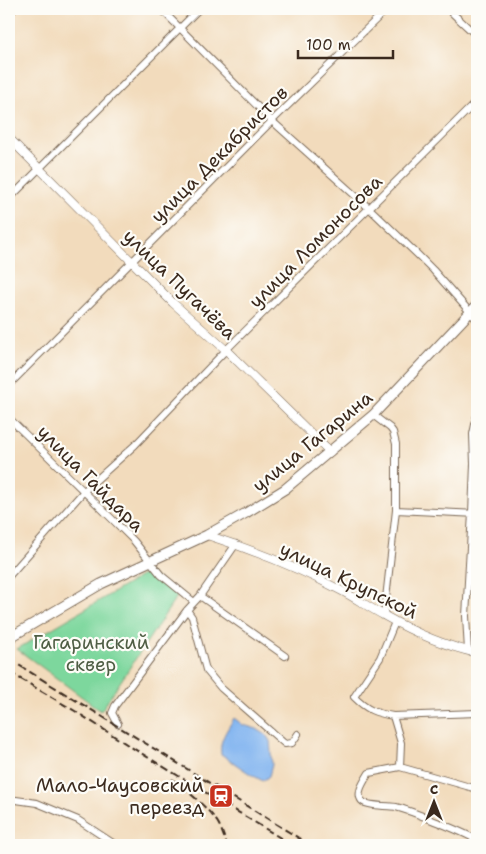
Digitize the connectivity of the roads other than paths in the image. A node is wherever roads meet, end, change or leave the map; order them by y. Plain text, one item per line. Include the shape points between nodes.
1 (14, 9) edge
2 (160, 9) edge
3 (199, 9) edge
4 (387, 9) edge
5 (448, 9) edge
6 (9, 14) edge
7 (180, 28) junction
8 (477, 36) edge
9 (477, 101) edge
10 (272, 121) junction
11 (9, 138) edge
12 (39, 168) junction
13 (9, 199) edge
14 (369, 208) junction
15 (132, 262) junction
16 (474, 308) edge
17 (477, 320) edge
18 (226, 350) junction
19 (9, 385) edge
20 (373, 415) junction
21 (477, 416) edge
22 (9, 418) edge
23 (330, 452) junction
24 (84, 491) junction
25 (396, 510) junction
26 (475, 514) edge
27 (207, 535) junction
28 (236, 544) junction
29 (150, 561) junction
30 (9, 576) edge
31 (200, 596) junction
32 (194, 602) junction
33 (187, 610) junction
34 (384, 616) junction
35 (395, 622) junction
36 (9, 638) edge
37 (468, 651) junction
38 (477, 653) edge
39 (285, 656) dead end
40 (477, 713) edge
41 (393, 716) junction
42 (118, 724) dead end
43 (298, 734) dead end
44 (400, 767) junction
45 (477, 789) edge
46 (9, 799) edge
47 (477, 840) edge
48 (116, 845) edge

1 - 6 street
2 - 7 street
3 - 7 street
4 - 10 street, улица Декабристов
5 - 8 street
7 - 10 street
7 - 12 street
9 - 14 street, улица Ломоносова
10 - 14 street
10 - 15 street, улица Декабристов
11 - 12 street, улица Пугачёва
12 - 13 street
12 - 15 street, улица Пугачёва
14 - 16 street
14 - 18 street, улица Ломоносова
15 - 18 street, улица Пугачёва
15 - 19 street, улица Декабристов
16 - 17 street
16 - 20 main road, улица Гагарина
18 - 23 street, улица Пугачёва
18 - 24 street, улица Ломоносова via 135,445
20 - 23 main road, улица Гагарина
20 - 25 street via 390,428 395,438
21 - 26 street via 473,434
22 - 24 street, улица Гайдара
23 - 27 main road, улица Гагарина via 285,489
24 - 29 street, улица Гайдара
24 - 30 street, улица Ломоносова
25 - 26 street
25 - 34 street
26 - 37 street via 466,616
27 - 28 street, улица Крупской
27 - 29 main road, улица Гагарина
28 - 31 street
28 - 34 street, улица Крупской via 342,591
29 - 32 street, улица Гайдара via 161,575
29 - 36 main road, улица Гагарина via 101,584
31 - 32 street
31 - 39 street
32 - 33 street
33 - 42 street via 115,706 112,713
33 - 43 street via 192,617 206,670 221,688 285,744 292,744
34 - 35 street, улица Крупской
35 - 37 street, улица Крупской
35 - 41 street via 380,658 354,698 365,708
37 - 38 street, улица Крупской
40 - 41 street
41 - 44 street via 401,742
44 - 45 street
44 - 47 street via 369,773 360,792 362,801 405,809
46 - 48 street via 37,803 78,820

